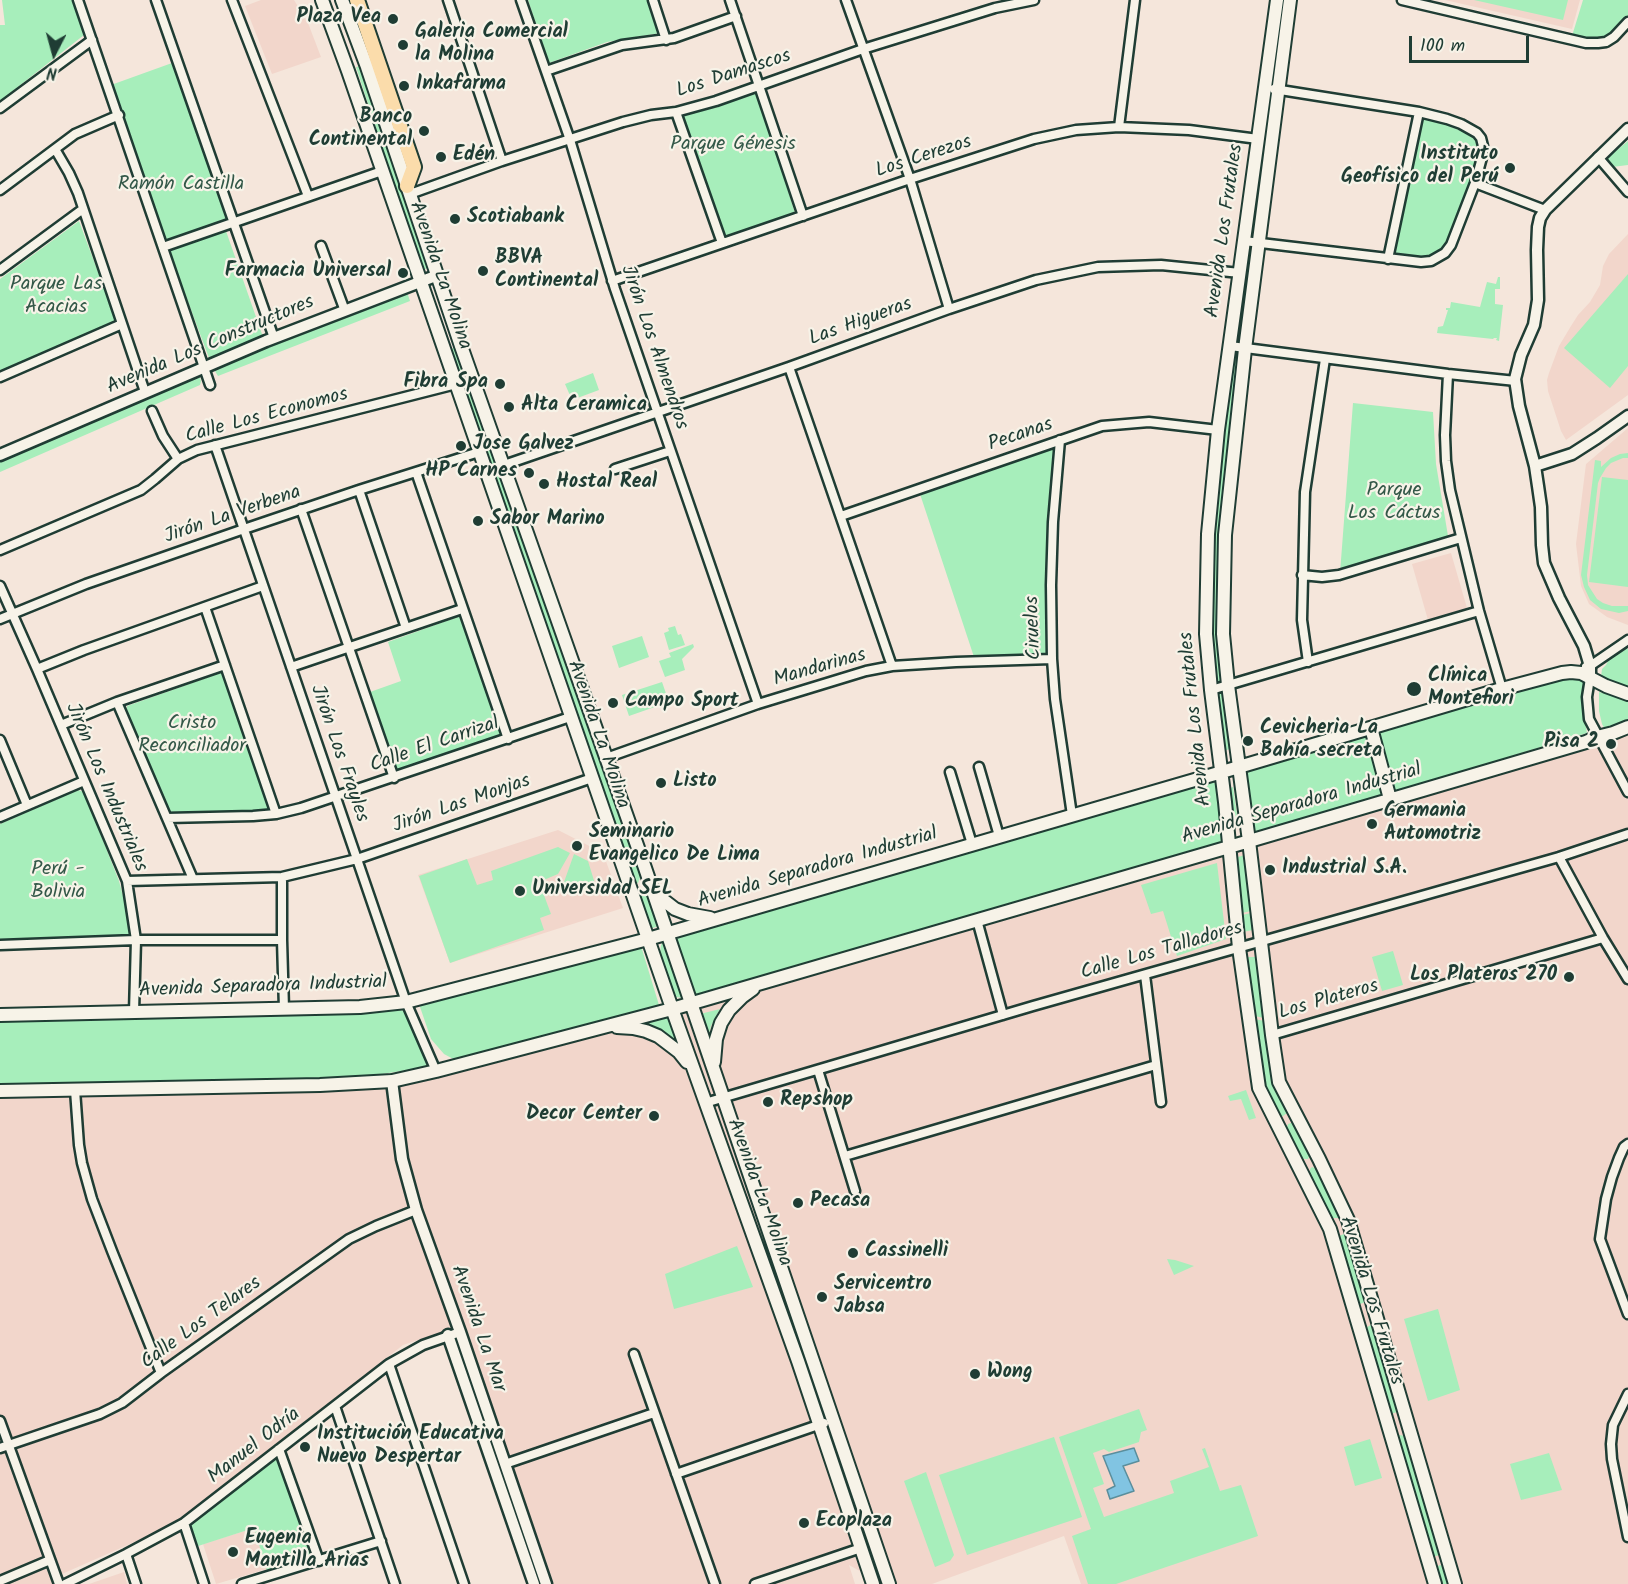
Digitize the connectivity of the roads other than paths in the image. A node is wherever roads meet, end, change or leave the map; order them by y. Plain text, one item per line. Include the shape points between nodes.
1 (78, 0) edge
2 (156, 0) edge
3 (232, 0) edge
4 (322, 0) edge
5 (342, 0) edge
6 (356, 0) edge
7 (448, 0) edge
8 (521, 0) edge
9 (653, 0) edge
10 (730, 0) edge
11 (846, 0) edge
12 (1034, 0) edge
13 (1135, 0) edge
14 (1277, 0) edge
15 (1290, 0) edge
16 (1402, 0) edge
17 (736, 16) junction
18 (1628, 22) edge
19 (352, 30) junction
20 (92, 40) junction
21 (666, 40) junction
22 (863, 49) junction
23 (367, 67) junction
24 (348, 71) junction
25 (546, 71) junction
26 (758, 86) junction
27 (1271, 89) junction
28 (0, 108) edge
29 (676, 112) junction
30 (1419, 112) junction
31 (119, 115) junction
32 (1119, 127) junction
33 (1628, 129) edge
34 (1258, 139) junction
35 (570, 140) junction
36 (55, 149) junction
37 (1598, 158) junction
38 (502, 161) junction
39 (381, 171) junction
40 (910, 179) junction
41 (1475, 183) junction
42 (0, 190) edge
43 (409, 190) junction
44 (1628, 192) edge
45 (308, 196) junction
46 (83, 209) junction
47 (1545, 210) junction
48 (803, 216) junction
49 (234, 222) junction
50 (1244, 242) junction
51 (722, 243) junction
52 (1258, 243) junction
53 (321, 246) dead end
54 (162, 247) junction
55 (1388, 259) junction
56 (0, 270) edge
57 (1240, 273) junction
58 (438, 275) junction
59 (420, 281) junction
60 (612, 281) junction
61 (444, 294) junction
62 (427, 300) junction
63 (949, 309) junction
64 (345, 310) junction
65 (122, 324) junction
66 (274, 338) junction
67 (461, 346) junction
68 (1230, 346) junction
69 (1245, 348) junction
70 (445, 352) junction
71 (1324, 359) junction
72 (204, 367) junction
73 (789, 367) junction
74 (1448, 374) junction
75 (0, 377) edge
76 (1516, 381) junction
77 (456, 384) junction
78 (210, 385) dead end
79 (145, 392) junction
80 (152, 411) dead end
81 (657, 413) junction
82 (1628, 416) edge
83 (1218, 430) junction
84 (1060, 440) junction
85 (215, 445) junction
86 (670, 451) junction
87 (480, 452) junction
88 (0, 455) edge
89 (178, 459) junction
90 (504, 465) junction
91 (1535, 466) junction
92 (615, 469) dead end
93 (416, 472) junction
94 (359, 490) junction
95 (301, 509) junction
96 (841, 516) junction
97 (244, 529) junction
98 (1461, 538) junction
99 (0, 550) edge
100 (1302, 575) junction
101 (0, 586) edge
102 (263, 586) junction
103 (205, 607) junction
104 (462, 609) junction
105 (1479, 611) junction
106 (12, 613) junction
107 (0, 619) edge
108 (406, 628) junction
109 (1628, 640) edge
110 (349, 647) junction
111 (1052, 659) junction
112 (1308, 662) junction
113 (225, 665) junction
114 (892, 666) junction
115 (291, 667) junction
116 (37, 669) junction
117 (1590, 672) junction
118 (1228, 685) junction
119 (1502, 689) junction
120 (1211, 690) junction
121 (1628, 694) edge
122 (117, 702) junction
123 (758, 704) junction
124 (570, 717) junction
125 (61, 725) junction
126 (1371, 728) junction
127 (1628, 728) edge
128 (1597, 736) junction
129 (508, 739) junction
130 (0, 740) edge
131 (2, 751) edge
132 (606, 758) junction
133 (979, 767) dead end
134 (1238, 767) junction
135 (950, 772) dead end
136 (1222, 772) junction
137 (394, 778) junction
138 (592, 778) junction
139 (84, 781) junction
140 (1628, 792) edge
141 (336, 798) junction
142 (1390, 800) junction
143 (27, 805) junction
144 (276, 814) junction
145 (1072, 815) junction
146 (0, 817) edge
147 (167, 818) junction
148 (1628, 834) edge
149 (999, 837) junction
150 (1249, 842) junction
151 (972, 844) junction
152 (1229, 847) junction
153 (1559, 857) junction
154 (357, 859) junction
155 (622, 864) junction
156 (646, 875) junction
157 (282, 877) junction
158 (193, 879) junction
159 (127, 881) junction
160 (652, 891) junction
161 (717, 918) junction
162 (977, 920) junction
163 (667, 934) junction
164 (1603, 938) junction
165 (648, 939) junction
166 (136, 940) junction
167 (282, 940) junction
168 (1260, 942) junction
169 (0, 945) edge
170 (1239, 948) junction
171 (1144, 975) junction
172 (773, 979) junction
173 (1628, 979) edge
174 (405, 1002) junction
175 (691, 1004) junction
176 (284, 1009) junction
177 (672, 1009) junction
178 (134, 1012) junction
179 (0, 1015) edge
180 (1003, 1015) junction
181 (601, 1028) junction
182 (1272, 1035) junction
183 (1156, 1065) junction
184 (818, 1070) junction
185 (436, 1071) junction
186 (715, 1072) junction
187 (696, 1076) junction
188 (392, 1081) junction
189 (0, 1090) edge
190 (75, 1090) junction
191 (723, 1097) junction
192 (1161, 1102) dead end
193 (705, 1103) junction
194 (1628, 1144) edge
195 (844, 1156) junction
196 (855, 1191) dead end
197 (416, 1210) junction
198 (762, 1211) junction
199 (746, 1216) junction
200 (1628, 1314) edge
201 (460, 1332) junction
202 (448, 1335) junction
203 (805, 1336) junction
204 (790, 1341) junction
205 (633, 1354) dead end
206 (389, 1364) junction
207 (161, 1373) junction
208 (1628, 1394) edge
209 (335, 1406) junction
210 (654, 1413) junction
211 (833, 1420) junction
212 (0, 1421) edge
213 (820, 1425) junction
214 (5, 1447) edge
215 (279, 1449) junction
216 (505, 1464) junction
217 (676, 1474) junction
218 (184, 1523) junction
219 (1628, 1537) edge
220 (381, 1541) junction
221 (861, 1548) junction
222 (126, 1554) junction
223 (50, 1560) junction
224 (319, 1561) junction
225 (0, 1581) edge
226 (59, 1584) edge
227 (65, 1584) edge
228 (136, 1584) edge
229 (204, 1584) edge
230 (242, 1584) edge
231 (395, 1584) edge
232 (464, 1584) edge
233 (534, 1584) edge
234 (546, 1584) edge
235 (715, 1584) edge
236 (755, 1584) edge
237 (873, 1584) edge
238 (889, 1584) edge
239 (1434, 1584) edge
240 (1455, 1584) edge

1 - 20 street
2 - 49 street
3 - 45 street
4 - 24 main road, Avenida La Molina
5 - 19 main road, Avenida La Molina
6 - 19 main road
6 - 43 main road via 414,167
7 - 38 street
8 - 25 street, Jirón Los Almendros
9 - 21 street
10 - 17 street
11 - 22 street
12 - 22 street, Los Damascos via 995,8
13 - 32 street
14 - 27 main road, Avenida Los Frutales
15 - 27 main road, Avenida Los Frutales
16 - 18 street via 1586,43 1606,42
17 - 21 street
17 - 26 street
19 - 23 main road, Avenida La Molina
20 - 28 street
20 - 31 street
21 - 25 street via 622,45
22 - 26 street, Los Damascos
22 - 40 street
23 - 24 main road via 360,78
23 - 43 main road, Avenida La Molina
24 - 39 main road, Avenida La Molina
25 - 35 street, Jirón Los Almendros
26 - 29 street, Los Damascos
26 - 48 street
27 - 30 street
27 - 34 main road, Avenida Los Frutales
27 - 52 main road, Avenida Los Frutales
29 - 35 street, Los Damascos via 623,122
29 - 51 street
30 - 41 street via 1461,124 1481,138 1483,153
30 - 55 street
31 - 36 street via 82,130
31 - 54 street
32 - 34 street, Los Cerezos via 1189,130
32 - 40 street, Los Cerezos via 1076,130 1034,139
33 - 37 street
34 - 50 main road, Avenida Los Frutales
35 - 38 street, Los Damascos
35 - 60 street, Jirón Los Almendros
36 - 42 street
36 - 46 street
37 - 44 street
37 - 47 street
38 - 43 street, Los Damascos
39 - 45 street
39 - 59 main road, Avenida La Molina
40 - 48 street, Los Cerezos
40 - 63 street
41 - 47 street
41 - 55 street via 1445,253 1431,261
43 - 58 main road, Avenida La Molina
45 - 49 street
46 - 56 street
46 - 65 street
47 - 76 street via 1538,226 1534,325 1521,355
48 - 51 street, Los Cerezos
49 - 54 street
49 - 66 street
50 - 52 street
50 - 57 main road, Avenida Los Frutales
51 - 60 street, Los Cerezos
52 - 55 street
52 - 69 main road, Avenida Los Frutales
53 - 64 street
54 - 72 street
57 - 63 street, Las Higueras via 1161,266 1098,267 1036,280
57 - 68 main road, Avenida Los Frutales
58 - 59 street, Avenida Los Constructores
58 - 61 main road, Avenida La Molina
59 - 62 main road, Avenida La Molina
59 - 64 street, Avenida Los Constructores
60 - 81 street, Jirón Los Almendros
61 - 62 street
61 - 67 main road, Avenida La Molina
62 - 70 main road, Avenida La Molina
63 - 73 street, Las Higueras
64 - 66 street, Avenida Los Constructores
65 - 75 street
65 - 79 street
66 - 72 street, Avenida Los Constructores
67 - 70 main road via 452,342
67 - 90 main road, Avenida La Molina
68 - 69 street
68 - 83 main road, Avenida Los Frutales
69 - 71 street
69 - 118 main road, Avenida Los Frutales via 1225,535 1223,634
70 - 77 main road, Avenida La Molina
71 - 74 street
71 - 100 street via 1305,492
72 - 78 street
72 - 79 street, Avenida Los Constructores
73 - 81 street, Las Higueras
73 - 96 street
74 - 76 street
74 - 98 street via 1446,461
76 - 91 street
77 - 85 street, Calle Los Economos
77 - 87 main road, Avenida La Molina
79 - 88 street, Avenida Los Constructores
80 - 89 street
81 - 86 street, Jirón Los Almendros
81 - 90 street, Las Higueras
82 - 91 street via 1572,454
83 - 84 street, Pecanas via 1128,423 1101,426
83 - 120 main road, Avenida Los Frutales via 1208,534 1206,634
84 - 96 street, Pecanas
84 - 111 street, Ciruelos via 1052,554
85 - 89 street, Calle Los Economos
85 - 97 street, Jirón Los Frayles
86 - 92 street
86 - 123 street, Jirón Los Almendros
87 - 93 street, Jirón La Verbena
87 - 124 main road, Avenida La Molina
89 - 99 street, Calle Los Economos via 141,490
90 - 132 main road, Avenida La Molina
91 - 117 street via 1544,563 1584,646
93 - 94 street, Jirón La Verbena
93 - 104 street
94 - 95 street, Jirón La Verbena
94 - 108 street
95 - 97 street, Jirón La Verbena
95 - 110 street
96 - 114 street
97 - 102 street, Jirón Los Frayles
97 - 106 street, Jirón La Verbena
98 - 100 street via 1339,575
98 - 105 street
100 - 112 street via 1302,620
101 - 106 street, Jirón Los Industriales
102 - 103 street
102 - 115 street, Jirón Los Frayles
103 - 113 street
103 - 116 street
104 - 108 street
104 - 129 street
105 - 112 street
105 - 119 street
106 - 107 street, Jirón La Verbena
106 - 116 street, Jirón Los Industriales
108 - 110 street
109 - 117 street
110 - 115 street
110 - 137 street
111 - 114 street, Mandarinas
111 - 145 street, Ciruelos
112 - 118 street
113 - 122 street
113 - 144 street
114 - 123 street, Mandarinas via 838,678
115 - 141 street, Jirón Los Frayles
116 - 125 street, Jirón Los Industriales
117 - 119 main road, Avenida Separadora Industrial via 1571,672
117 - 121 main road, Avenida Separadora Industrial via 1606,686
117 - 128 street via 1587,707
118 - 120 street
118 - 134 main road, Avenida Los Frutales
119 - 126 main road, Avenida Separadora Industrial
120 - 136 main road, Avenida Los Frutales
122 - 125 street
122 - 147 street
123 - 132 street, Mandarinas
124 - 129 street, Calle El Carrizal
124 - 138 main road, Avenida La Molina
125 - 139 street, Jirón Los Industriales
126 - 134 main road, Avenida Separadora Industrial
126 - 142 main road
127 - 128 main road, Avenida Separadora Industrial
128 - 140 street
128 - 142 main road, Avenida Separadora Industrial
129 - 137 street, Calle El Carrizal
130 - 131 street
131 - 143 street
132 - 156 main road, Avenida La Molina
133 - 149 street
134 - 136 main road, Avenida Separadora Industrial
134 - 150 main road, Avenida Los Frutales
135 - 151 street
136 - 145 main road, Avenida Separadora Industrial
136 - 152 main road, Avenida Los Frutales
137 - 141 street, Calle El Carrizal
138 - 154 street, Jirón Las Monjas
138 - 155 main road, Avenida La Molina
139 - 143 street
139 - 159 street, Jirón Los Industriales
141 - 144 street, Calle El Carrizal
141 - 154 street, Jirón Los Frayles
142 - 150 main road, Avenida Separadora Industrial
143 - 146 street
144 - 147 street, Calle El Carrizal
145 - 149 main road, Avenida Separadora Industrial
147 - 158 street
148 - 153 street, Calle Los Talladores
149 - 151 main road, Avenida Separadora Industrial
150 - 152 main road, Avenida Separadora Industrial
150 - 168 main road, Avenida Los Frutales
151 - 161 main road, Avenida Separadora Industrial
152 - 162 main road, Avenida Separadora Industrial
152 - 170 main road, Avenida Los Frutales
153 - 164 street
153 - 168 street, Calle Los Talladores
154 - 157 street, Jirón Las Monjas
154 - 174 street, Jirón Los Frayles
155 - 156 main road via 636,888 640,888
155 - 165 main road, Avenida La Molina
156 - 160 main road, Avenida La Molina
157 - 158 street, Jirón Las Monjas
157 - 167 street
158 - 159 street, Jirón Las Monjas
159 - 166 street, Jirón Los Industriales
160 - 161 main road via 675,909 702,918
160 - 163 main road, Avenida La Molina
161 - 163 main road, Avenida Separadora Industrial
162 - 172 main road, Avenida Separadora Industrial
162 - 180 street
163 - 165 main road, Avenida Separadora Industrial
163 - 175 main road, Avenida La Molina
164 - 173 street
164 - 182 street, Los Plateros
165 - 174 main road, Avenida Separadora Industrial
165 - 177 main road, Avenida La Molina
166 - 167 street
166 - 169 street
166 - 178 street, Jirón Los Industriales
167 - 176 street
168 - 170 street, Calle Los Talladores
168 - 182 main road, Avenida Los Frutales
170 - 171 street, Calle Los Talladores
170 - 239 main road, Avenida Los Frutales via 1259,1088 1330,1229
171 - 180 street, Calle Los Talladores
171 - 183 street
172 - 175 main road, Avenida Separadora Industrial
172 - 186 main road via 756,987 729,1010 716,1039
174 - 176 main road, Avenida Separadora Industrial
174 - 185 street, Jirón Los Frayles
175 - 177 main road, Avenida Separadora Industrial
175 - 186 main road, Avenida La Molina
176 - 178 main road, Avenida Separadora Industrial
177 - 181 main road, Avenida Separadora Industrial
177 - 187 main road, Avenida La Molina
178 - 179 main road, Avenida Separadora Industrial
180 - 184 street, Calle Los Talladores
181 - 185 main road, Avenida Separadora Industrial
181 - 187 main road via 633,1028 658,1036 679,1052
182 - 240 main road, Avenida Los Frutales via 1279,1082 1348,1220
183 - 192 street
183 - 195 street
184 - 191 street, Calle Los Talladores
184 - 195 street
185 - 188 main road, Avenida Separadora Industrial
186 - 191 main road, Avenida La Molina
187 - 193 main road, Avenida La Molina
188 - 190 main road, Avenida Separadora Industrial
188 - 197 street, Avenida La Mar via 402,1159
189 - 190 main road, Avenida Separadora Industrial
190 - 207 street via 79,1145 92,1199
191 - 193 street, Calle Los Talladores
191 - 198 main road, Avenida La Molina
193 - 199 main road, Avenida La Molina
194 - 200 street via 1618,1158 1600,1229 1600,1239
195 - 196 street
197 - 201 street, Avenida La Mar
197 - 207 street, Calle Los Telares via 349,1239
198 - 199 main road
198 - 203 main road, Avenida La Molina
199 - 204 main road, Avenida La Molina
201 - 202 street, Manuel Odría
201 - 216 street, Avenida La Mar
202 - 206 street, Manuel Odría via 412,1349
202 - 233 street, Avenida La Mar
203 - 204 main road
203 - 211 main road, Avenida La Molina
204 - 213 main road, Avenida La Molina
205 - 210 street
206 - 209 street, Manuel Odría
206 - 232 street
207 - 214 street, Calle Los Telares via 122,1403 100,1414
208 - 219 street via 1613,1425 1611,1444
209 - 215 street, Manuel Odría
209 - 220 street
210 - 216 street
210 - 217 street
211 - 213 street
211 - 238 main road, Avenida La Molina
212 - 214 street
213 - 217 street
213 - 221 main road, Avenida La Molina
214 - 223 street
215 - 218 street, Manuel Odría
215 - 224 street
216 - 234 street, Avenida La Mar
217 - 235 street
218 - 222 street, Manuel Odría
218 - 229 street
220 - 224 street
220 - 231 street
221 - 236 street
221 - 237 main road, Avenida La Molina
222 - 227 street, Manuel Odría
222 - 228 street
223 - 225 street
223 - 226 street
224 - 230 street

